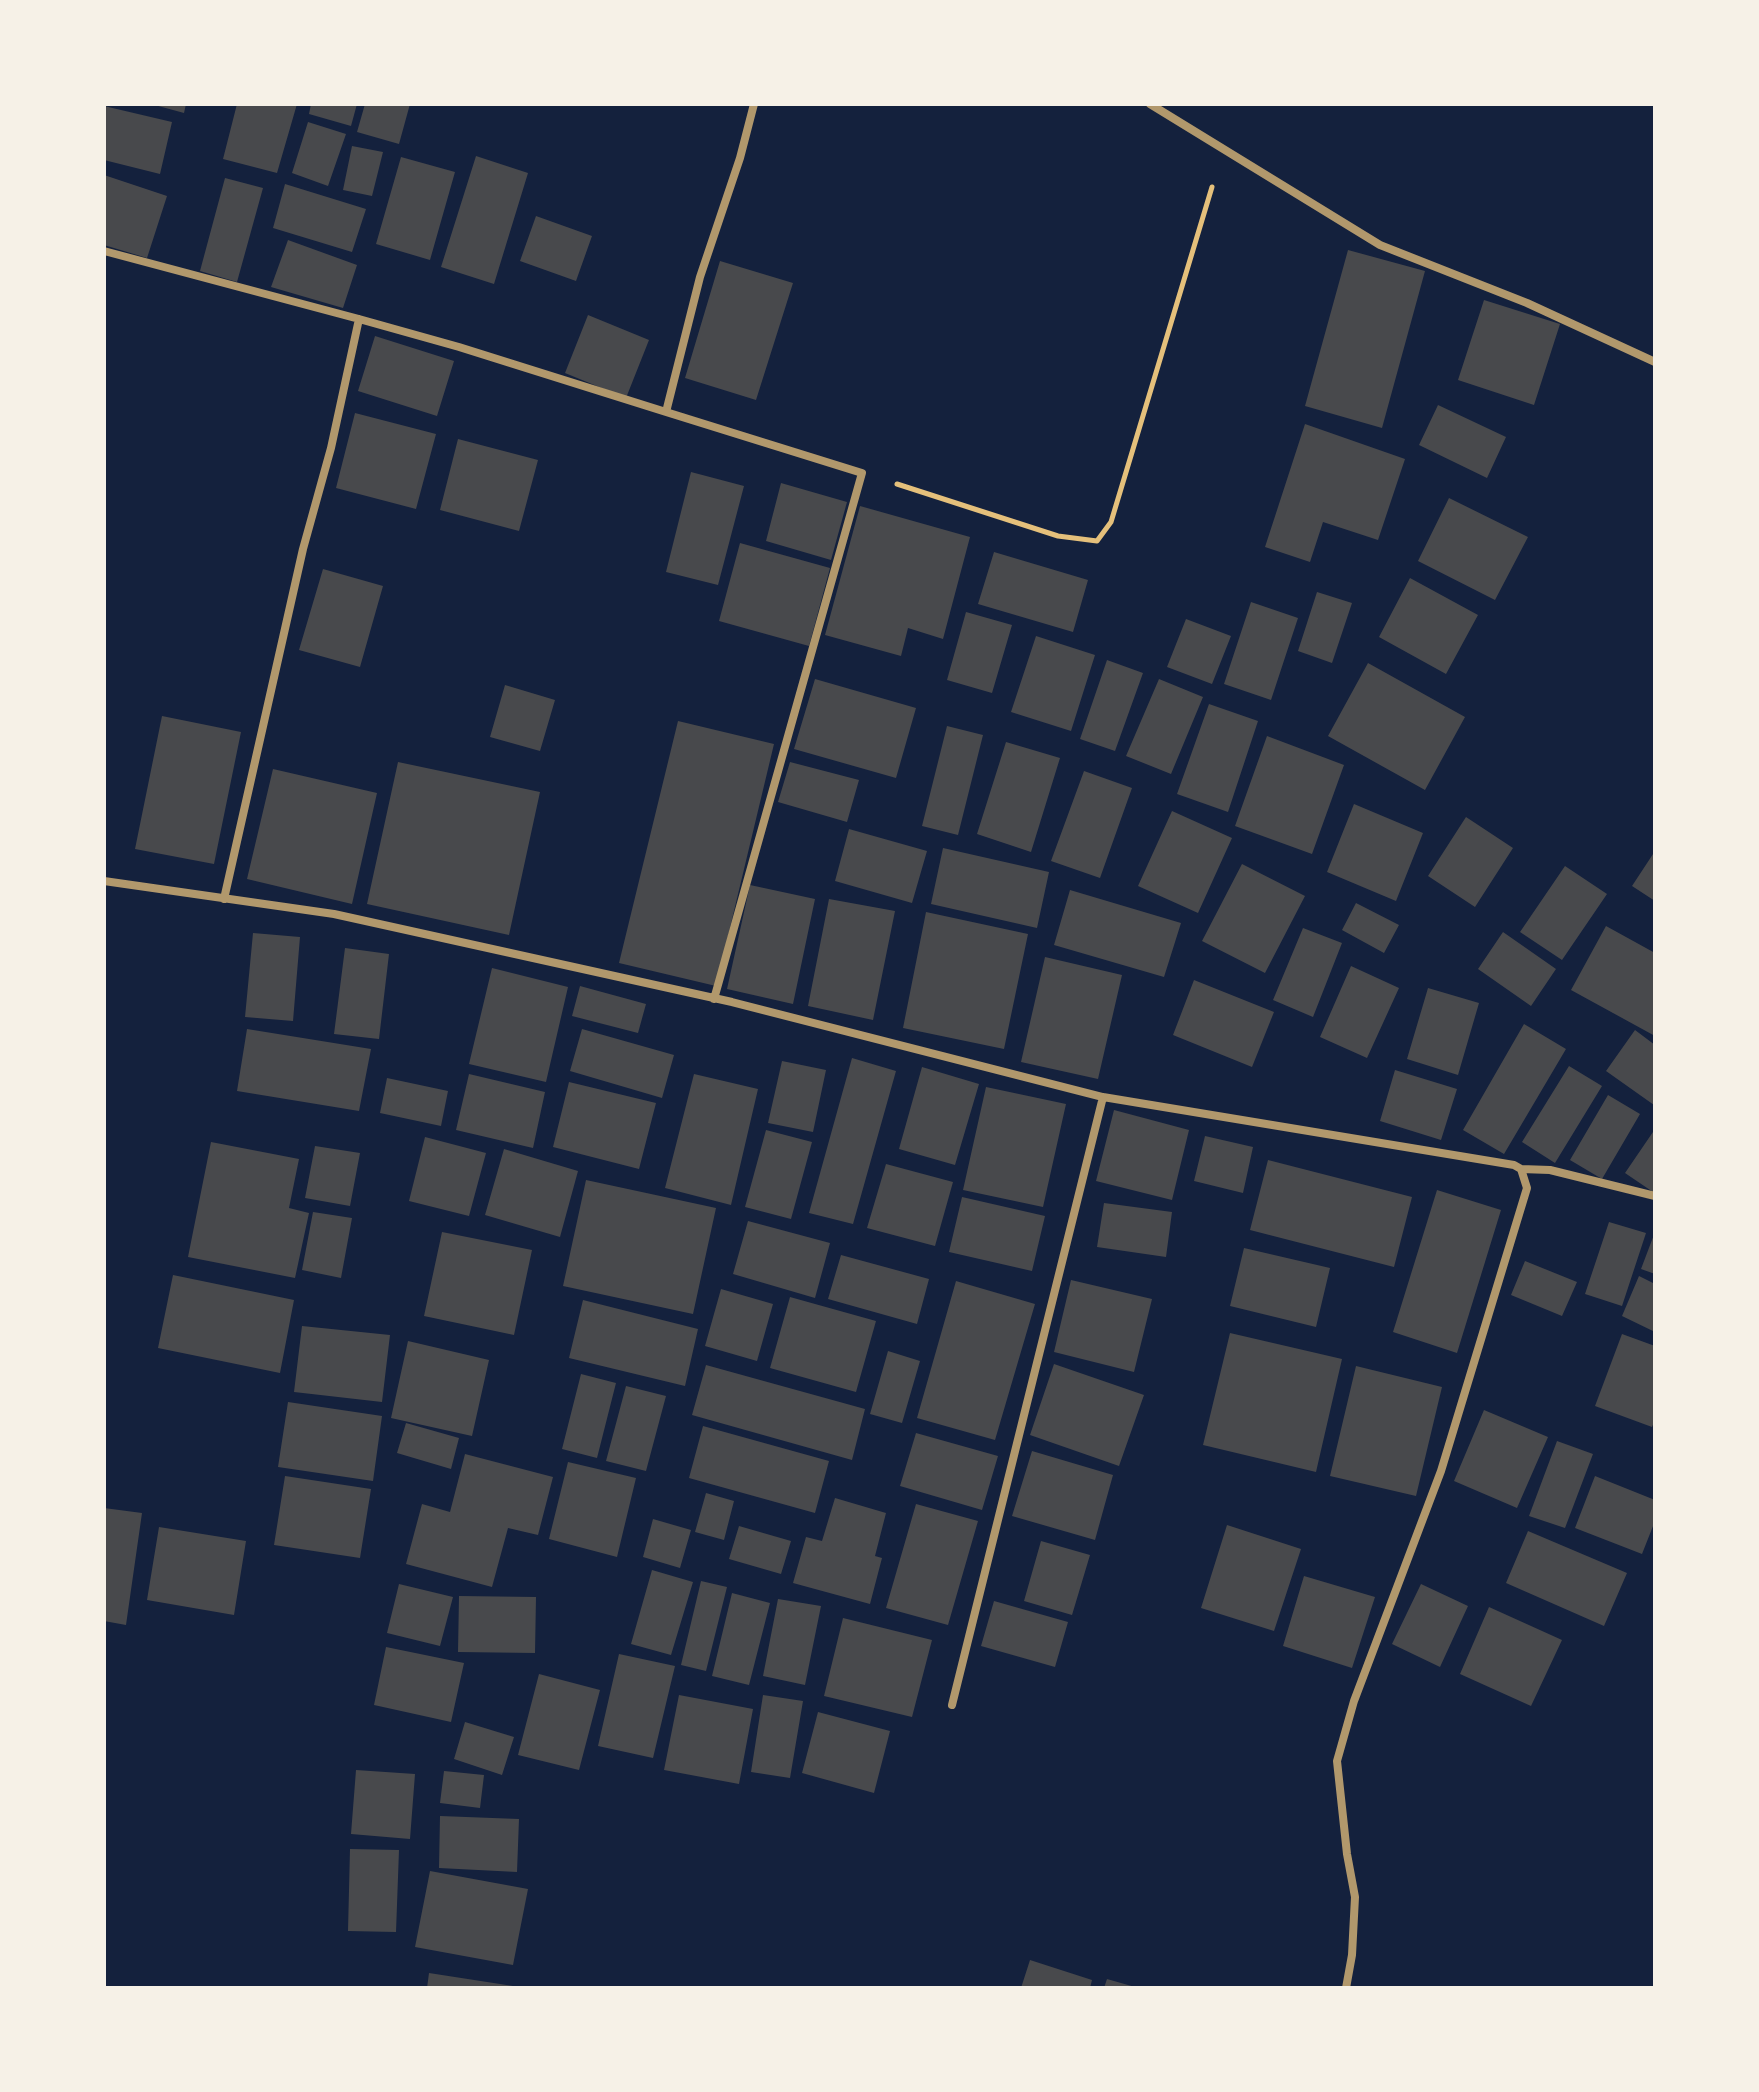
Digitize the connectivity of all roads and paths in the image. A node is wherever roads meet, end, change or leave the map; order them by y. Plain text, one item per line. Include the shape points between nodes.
1 (754, 104) edge
2 (1150, 104) edge
3 (1223, 150) junction
4 (104, 251) edge
5 (359, 319) junction
6 (1655, 362) edge
7 (666, 412) junction
8 (862, 473) junction
9 (104, 881) edge
10 (224, 899) junction
11 (714, 999) junction
12 (1103, 1097) junction
13 (1521, 1169) junction
14 (1655, 1196) edge
15 (952, 1705) dead end
16 (1346, 1988) edge

1 - 7 street via 700,277
2 - 3 street
3 - 6 street via 1380,245 1527,303
3 - 8 path via 1111,522 1097,541 1058,536
4 - 5 street
5 - 7 street
5 - 10 street
7 - 8 street
8 - 11 street
9 - 10 street
10 - 11 street via 334,914
11 - 12 street
12 - 13 street
12 - 15 street
13 - 14 street via 1550,1170
13 - 16 street via 1527,1188 1441,1471 1354,1701 1337,1761 1355,1897

